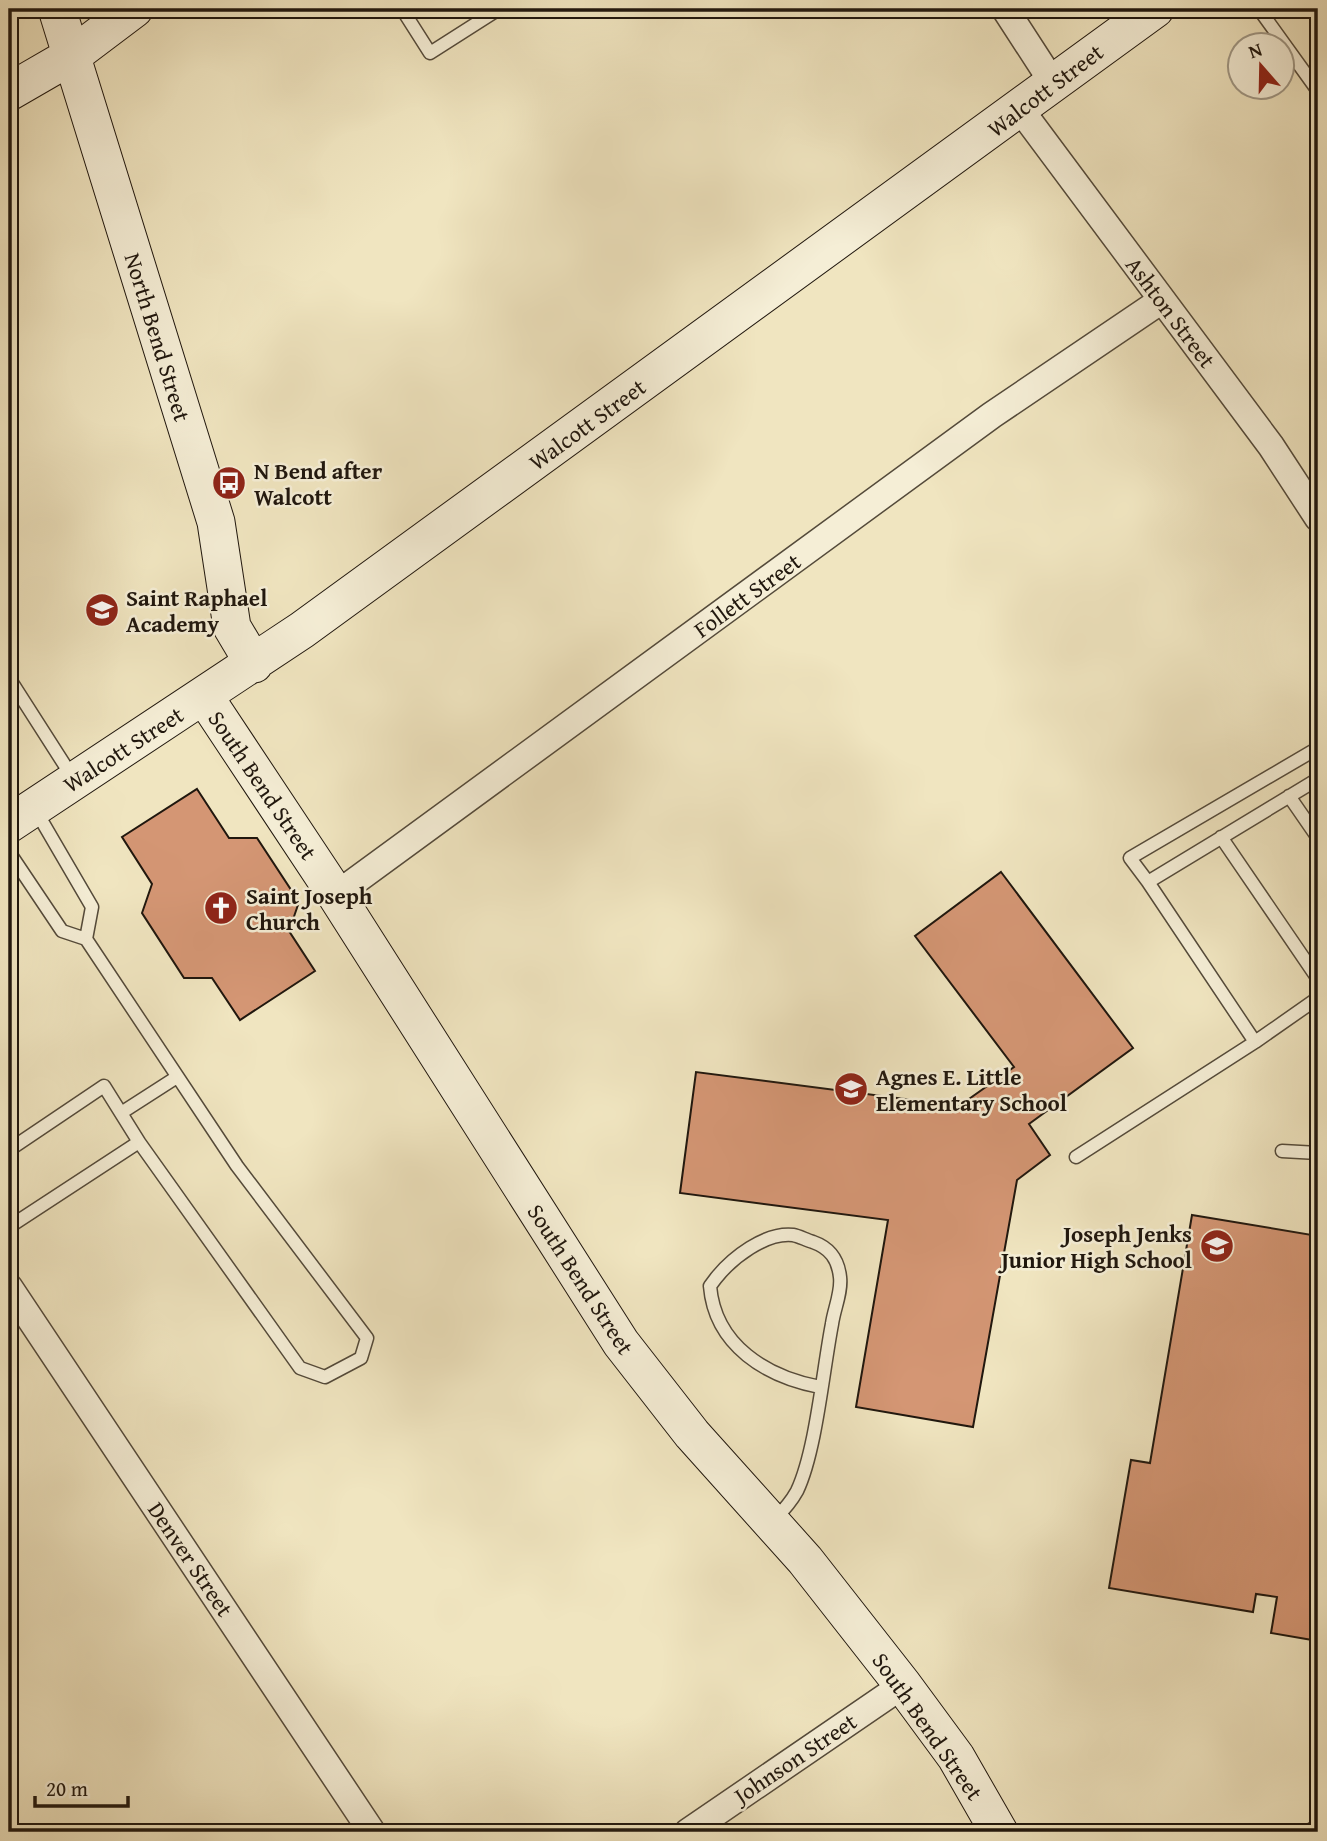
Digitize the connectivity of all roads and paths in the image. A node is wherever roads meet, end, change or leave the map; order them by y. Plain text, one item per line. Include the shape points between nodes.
1 (57, 9) edge
2 (134, 9) edge
3 (402, 9) edge
4 (499, 9) edge
5 (1005, 9) edge
6 (1155, 9) edge
7 (1259, 9) edge
8 (73, 55) junction
9 (1053, 83) junction
10 (1318, 91) edge
11 (9, 92) edge
12 (1020, 109) junction
13 (1162, 300) junction
14 (1318, 518) edge
15 (254, 664) junction
16 (9, 678) edge
17 (204, 696) junction
18 (1318, 748) edge
19 (1318, 779) edge
20 (75, 781) junction
21 (1289, 796) junction
22 (21, 816) edge
23 (1221, 837) junction
24 (1318, 838) edge
25 (9, 852) edge
26 (1148, 882) junction
27 (336, 895) junction
28 (86, 939) junction
29 (1318, 979) edge
30 (1318, 998) edge
31 (1255, 1042) junction
32 (177, 1077) junction
33 (121, 1113) junction
34 (139, 1142) junction
35 (9, 1150) edge
36 (1282, 1151) dead end
37 (1318, 1153) edge
38 (1076, 1157) dead end
39 (9, 1227) edge
40 (9, 1287) edge
41 (820, 1387) junction
42 (771, 1523) junction
43 (903, 1685) junction
44 (1318, 1825) edge
45 (697, 1830) edge
46 (372, 1832) edge
47 (999, 1832) edge
48 (1307, 1832) edge

1 - 8 street, North Bend Street
2 - 8 street
3 - 4 lane via 430,53
5 - 9 street
6 - 9 street, Walcott Street
7 - 10 lane
8 - 11 street
8 - 15 street, North Bend Street via 216,522 232,627
9 - 12 street, Walcott Street
12 - 13 street, Ashton Street
12 - 15 street, Walcott Street
13 - 14 street, Ashton Street via 1272,446
13 - 27 street, Follett Street via 992,415
15 - 17 street, Walcott Street
16 - 20 lane
17 - 20 street, Walcott Street
17 - 27 street, South Bend Street
18 - 26 lane via 1130,858
19 - 21 lane
20 - 22 street, Walcott Street
21 - 23 lane
21 - 24 lane
22 - 28 lane via 92,907
23 - 26 lane
23 - 29 lane
25 - 28 lane via 62,931
26 - 31 lane
27 - 42 street, South Bend Street via 621,1343 692,1434
28 - 32 lane
30 - 31 lane
31 - 38 lane
32 - 33 lane
32 - 34 lane via 237,1166 367,1338 361,1357 325,1377 300,1368
33 - 34 lane
33 - 35 lane via 104,1086
34 - 39 lane
36 - 37 lane
40 - 46 street, Denver Street
41 - 41 lane via 840,1289 836,1262 820,1245 792,1235 765,1240 723,1269 710,1286 715,1310 731,1341 757,1363 785,1379
41 - 42 lane via 797,1491
42 - 43 street, South Bend Street
43 - 45 street, Johnson Street
43 - 47 street, South Bend Street via 956,1758
44 - 48 lane

